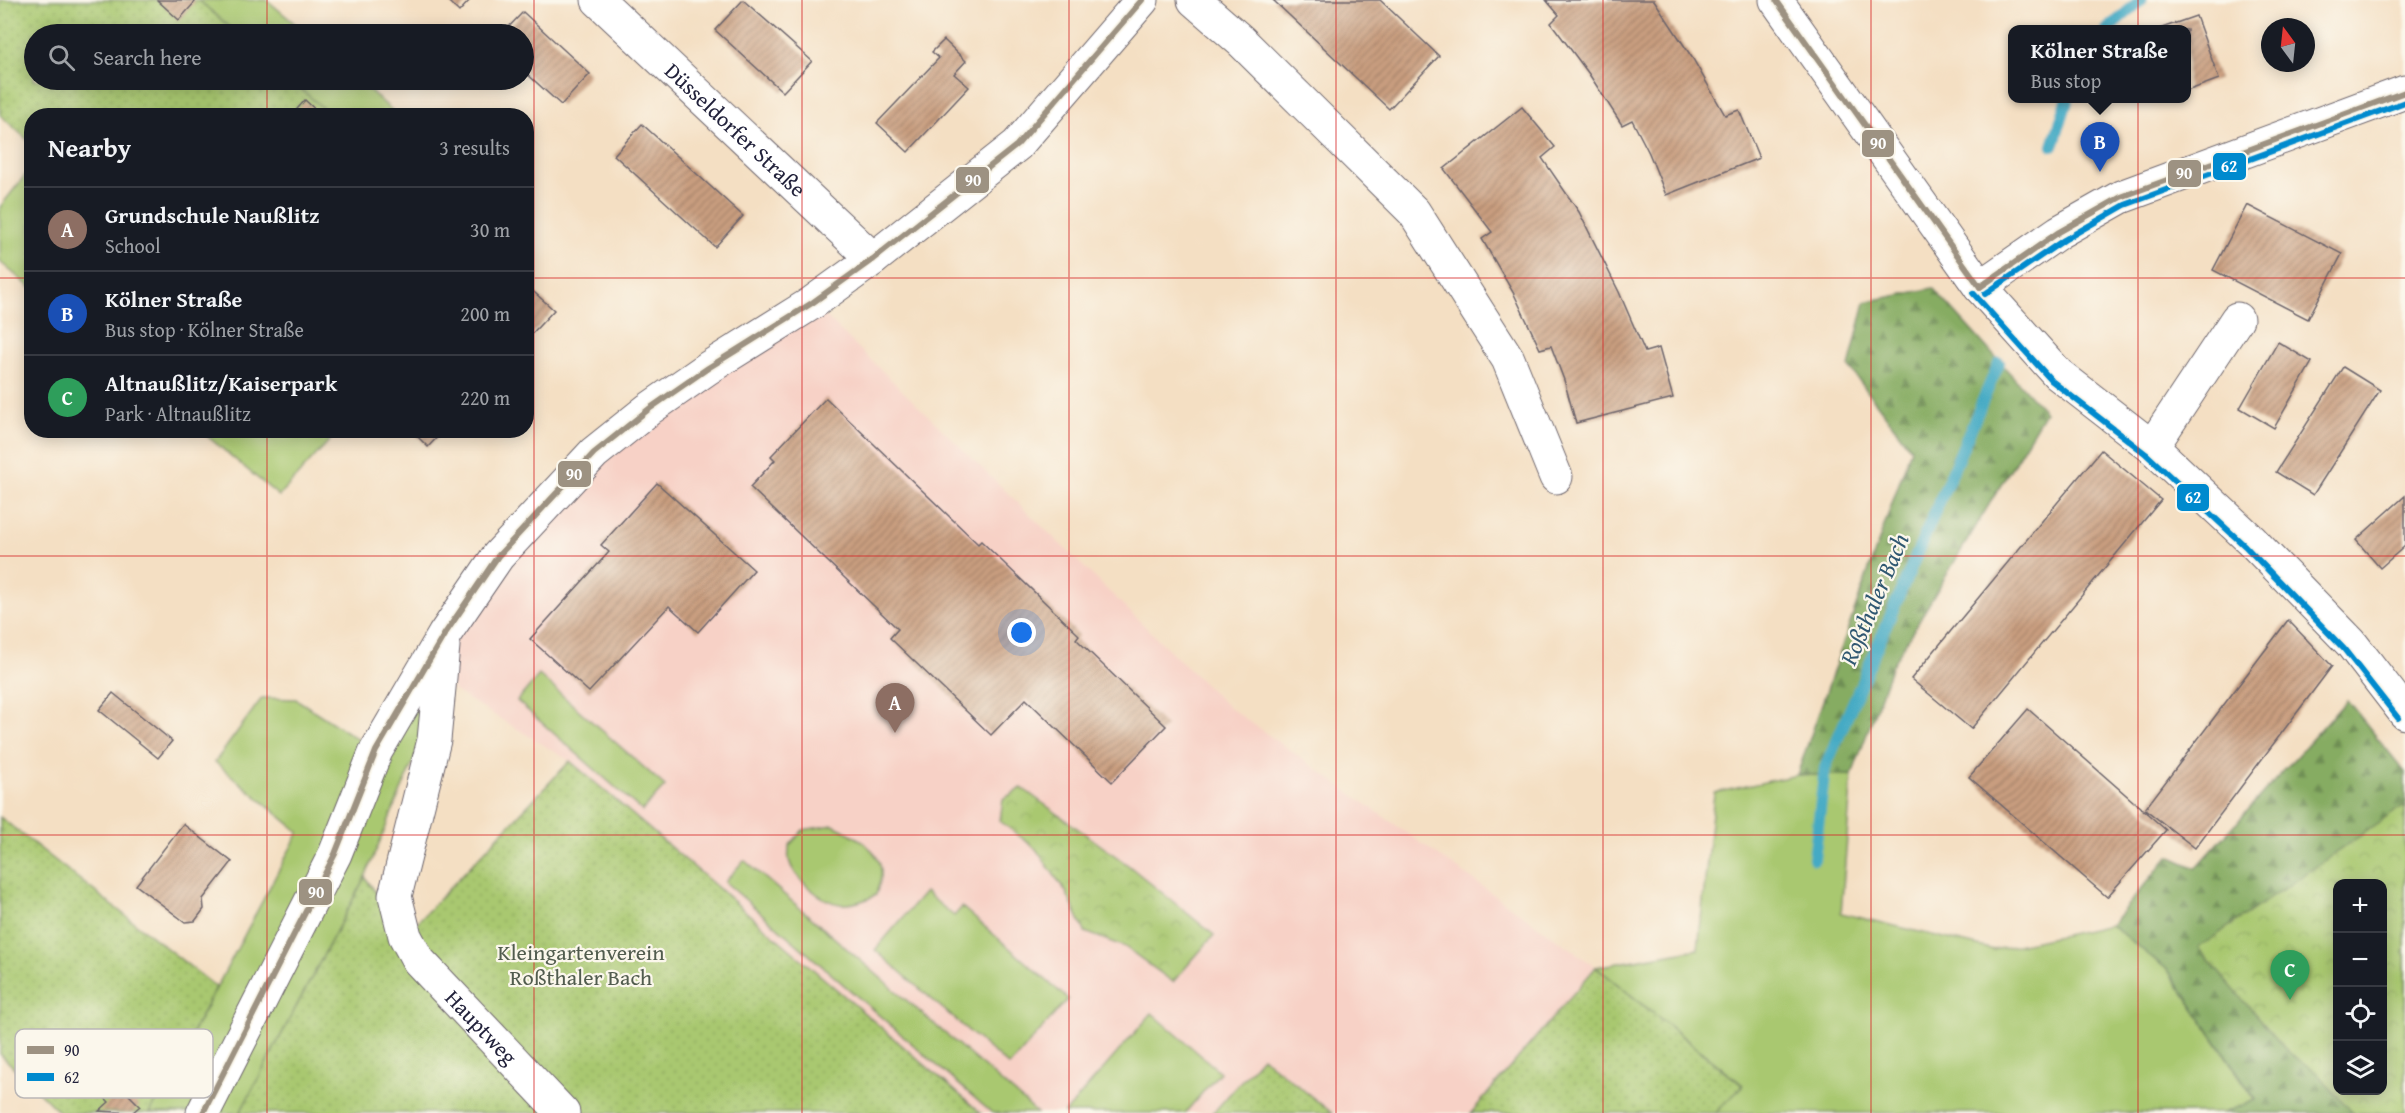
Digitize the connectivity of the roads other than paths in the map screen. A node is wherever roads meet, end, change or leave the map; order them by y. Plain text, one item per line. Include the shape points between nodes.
1 (598, 0) edge
2 (1142, 0) edge
3 (1194, 0) edge
4 (1776, 0) edge
5 (2405, 92) edge
6 (873, 259) junction
7 (1980, 287) junction
8 (2237, 319) dead end
9 (2151, 447) junction
10 (1556, 477) dead end
11 (444, 635) junction
12 (2405, 713) edge
13 (213, 1093) edge
14 (211, 1098) edge
15 (203, 1113) edge
16 (563, 1113) edge

1 - 6 street, Düsseldorfer Straße
2 - 6 street via 1017,146
3 - 10 street via 1414,212 1508,359
4 - 7 street
5 - 7 street via 2121,197 2059,232
6 - 11 street via 649,409 594,453 498,556
7 - 9 street via 2058,374
8 - 9 street
9 - 12 street via 2251,540 2351,643
11 - 13 street via 376,751 335,854
11 - 16 street, Hauptweg via 434,740 395,896 405,936 418,960
14 - 15 street

